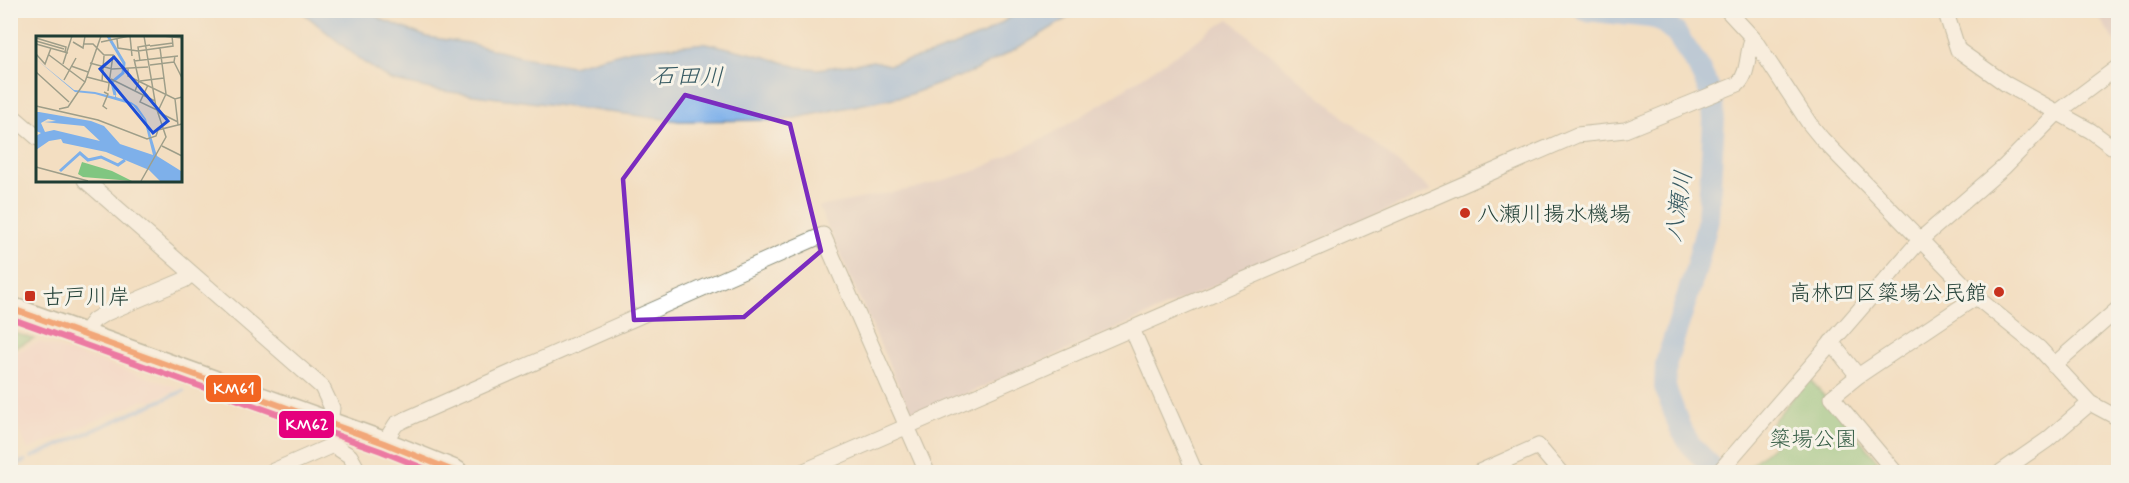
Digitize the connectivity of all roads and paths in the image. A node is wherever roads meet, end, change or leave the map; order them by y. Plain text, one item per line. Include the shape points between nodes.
1 (1727, 10) edge
2 (1946, 10) edge
3 (1753, 38) junction
4 (2118, 67) edge
5 (2058, 112) junction
6 (10, 116) edge
7 (36, 136) edge
8 (2118, 151) edge
9 (87, 182) edge
10 (1921, 239) junction
11 (191, 274) junction
12 (1976, 297) junction
13 (10, 308) edge
14 (2118, 309) edge
15 (1132, 329) junction
16 (83, 334) junction
17 (1831, 342) junction
18 (2054, 365) junction
19 (1858, 376) junction
20 (2090, 403) junction
21 (2118, 418) edge
22 (907, 427) junction
23 (335, 432) junction
24 (384, 443) junction
25 (271, 472) edge
26 (358, 472) edge
27 (456, 472) edge
28 (802, 472) edge
29 (927, 472) edge
30 (1195, 472) edge
31 (1479, 472) edge
32 (1560, 472) edge
33 (1719, 472) edge
34 (1895, 472) edge
35 (2001, 472) edge

1 - 3 street
2 - 5 street via 1958,50 2006,84
3 - 10 street via 1809,123
3 - 15 street via 1745,75 1738,84 1625,130 1577,135
4 - 5 street
5 - 8 street
5 - 10 street via 2004,167
6 - 7 street
9 - 11 street
10 - 12 street
10 - 17 street
11 - 16 street via 104,314
11 - 23 street via 321,387 332,408
12 - 18 street
12 - 19 street
13 - 16 highway
14 - 18 street
15 - 22 street
15 - 30 street
16 - 23 highway
17 - 19 street
17 - 33 street
18 - 20 street
19 - 34 street via 1832,397
20 - 21 street
20 - 35 street
22 - 24 street via 823,235 404,420 396,424
22 - 28 street
22 - 29 street
23 - 24 highway
23 - 25 street
23 - 26 street
24 - 27 highway
31 - 32 street via 1538,446

